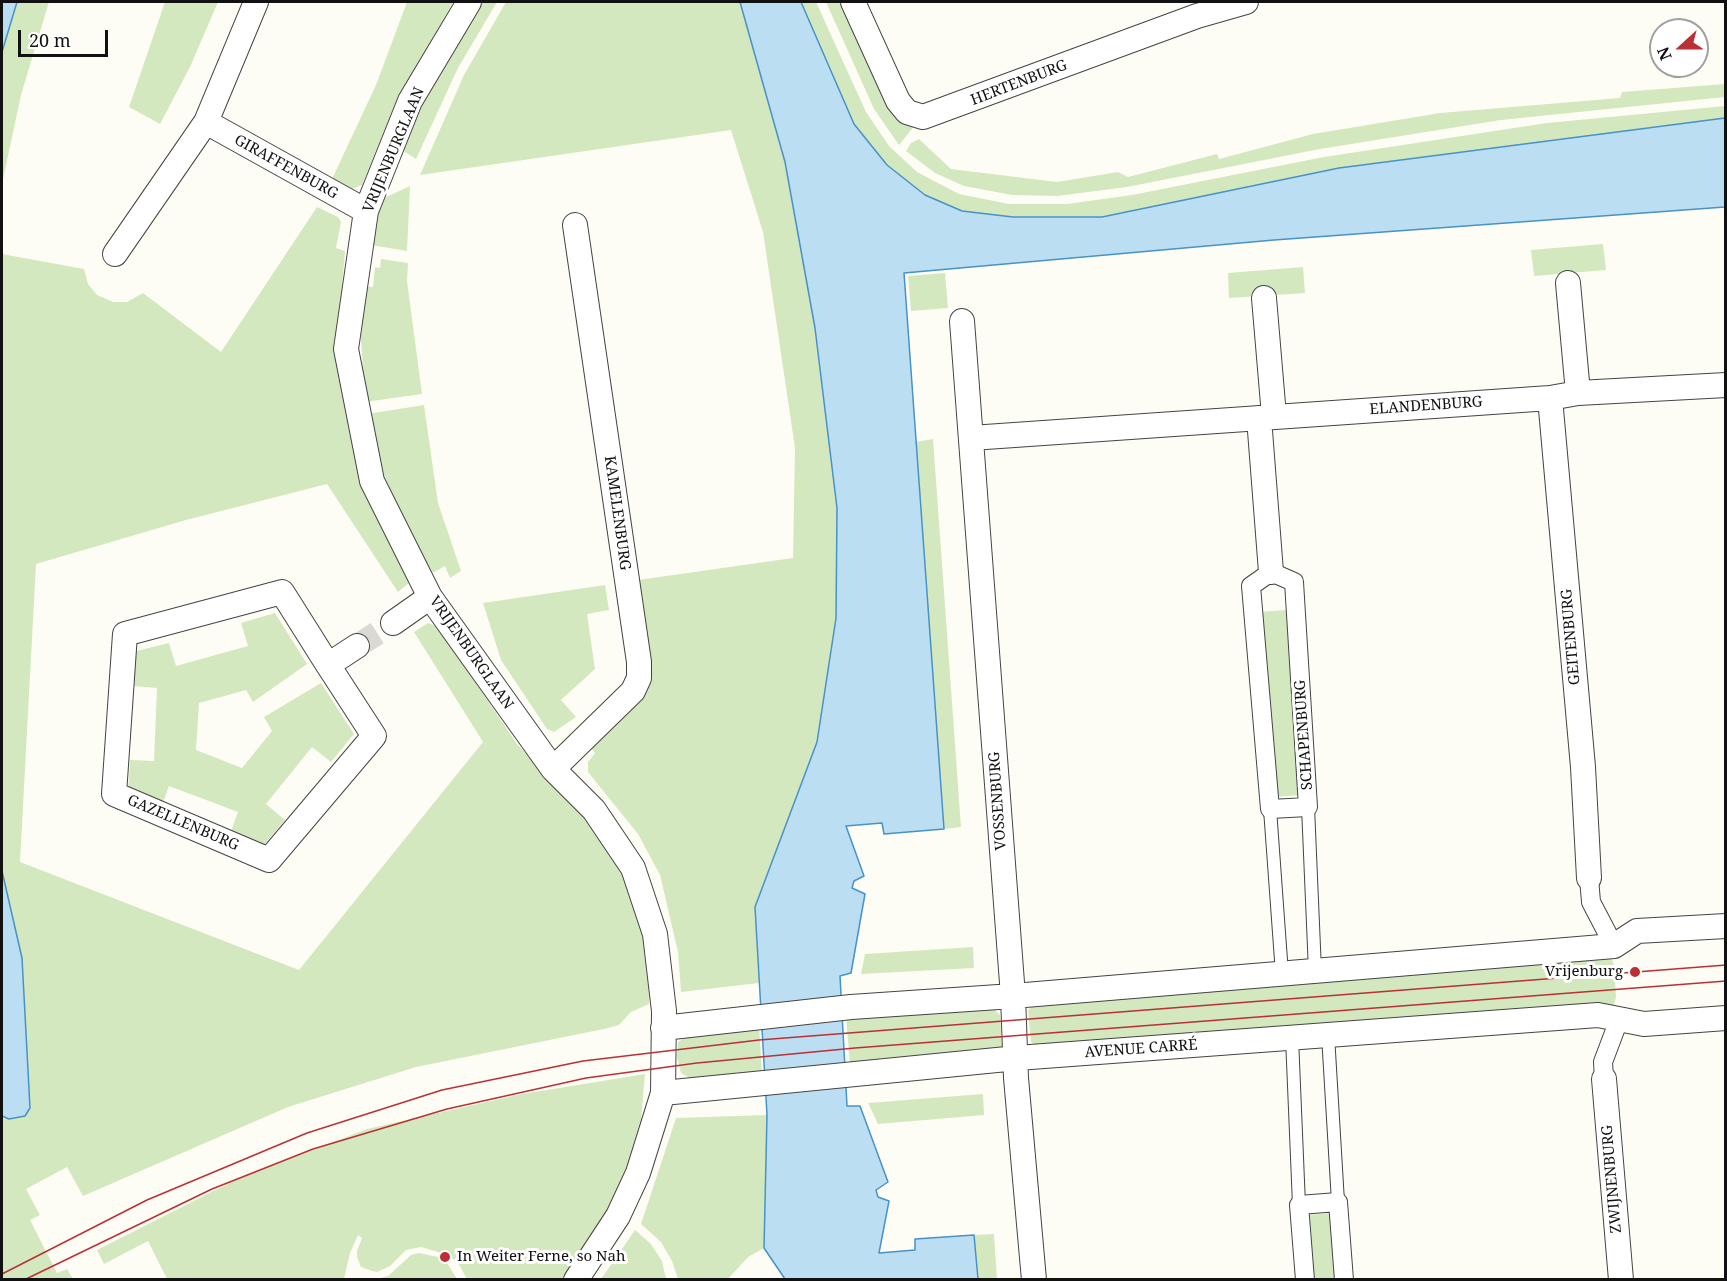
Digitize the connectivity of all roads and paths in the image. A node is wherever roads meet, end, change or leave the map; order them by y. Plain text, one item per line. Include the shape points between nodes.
1 (256, 2) edge
2 (469, 2) edge
3 (853, 2) edge
4 (1246, 2) edge
5 (1195, 9) edge
6 (206, 123) junction
7 (366, 210) junction
8 (575, 225) dead end
9 (115, 254) dead end
10 (1568, 283) dead end
11 (1264, 298) dead end
12 (962, 321) dead end
13 (1725, 385) edge
14 (1578, 393) junction
15 (1550, 398) junction
16 (1266, 417) junction
17 (971, 438) junction
18 (1271, 572) junction
19 (430, 597) junction
20 (393, 623) tunnel mouth
21 (357, 646) tunnel mouth
22 (328, 665) junction
23 (553, 769) junction
24 (1308, 807) junction
25 (1270, 809) junction
26 (1589, 878) joint
27 (1725, 926) edge
28 (1614, 946) junction
29 (1315, 971) junction
30 (1282, 974) junction
31 (1013, 996) junction
32 (1620, 1017) junction
33 (1725, 1018) edge
34 (663, 1028) junction
35 (1328, 1035) junction
36 (1292, 1038) junction
37 (1017, 1058) junction
38 (1604, 1079) joint
39 (663, 1093) junction
40 (1338, 1202) junction
41 (1299, 1205) junction
42 (576, 1280) edge
43 (1034, 1280) edge
44 (1305, 1280) edge
45 (1344, 1280) edge
46 (1621, 1280) edge

1 - 6 street
2 - 7 street, VRIJENBURGLAAN via 410,101
3 - 5 street, HERTENBURG via 898,101 907,112 923,117
4 - 5 street, HERTENBURG
6 - 7 street, GIRAFFENBURG
6 - 9 street
7 - 19 street, VRIJENBURGLAAN via 346,349 372,481
8 - 23 street, KAMELENBURG via 639,678 633,691
10 - 14 street
11 - 16 street
12 - 17 street, VOSSENBURG
13 - 14 street, ELANDENBURG
14 - 15 street, ELANDENBURG
15 - 16 street, ELANDENBURG
15 - 26 street, GEITENBURG via 1583,767
16 - 17 street, ELANDENBURG
16 - 18 street
17 - 31 street, VOSSENBURG
18 - 24 street, SCHAPENBURG via 1294,582
18 - 25 street via 1251,586
19 - 20 street
19 - 23 street, VRIJENBURGLAAN
21 - 22 street
22 - 22 street, GAZELLENBURG via 282,592 125,634 114,794 269,860 374,736
23 - 34 street, VRIJENBURGLAAN via 594,810 633,868 654,934
24 - 25 street, SCHAPENBURG
24 - 29 lane
25 - 30 lane
26 - 28 street via 1591,902
27 - 28 street via 1637,931
28 - 29 street
29 - 30 street
30 - 31 street
31 - 34 street via 851,1007
31 - 37 street, VOSSENBURG
32 - 33 street, AVENUE CARRÉ via 1644,1024
32 - 35 street, AVENUE CARRÉ via 1598,1015
32 - 38 street via 1603,1062
34 - 39 street, VRIJENBURGLAAN
35 - 36 street, AVENUE CARRÉ
35 - 40 lane
36 - 37 street, AVENUE CARRÉ
36 - 41 lane
37 - 39 street, AVENUE CARRÉ
37 - 43 street, VOSSENBURG
38 - 46 street, ZWIJNENBURG
39 - 42 street, VRIJENBURGLAAN via 638,1173 618,1216
40 - 41 street
40 - 45 street
41 - 44 street

